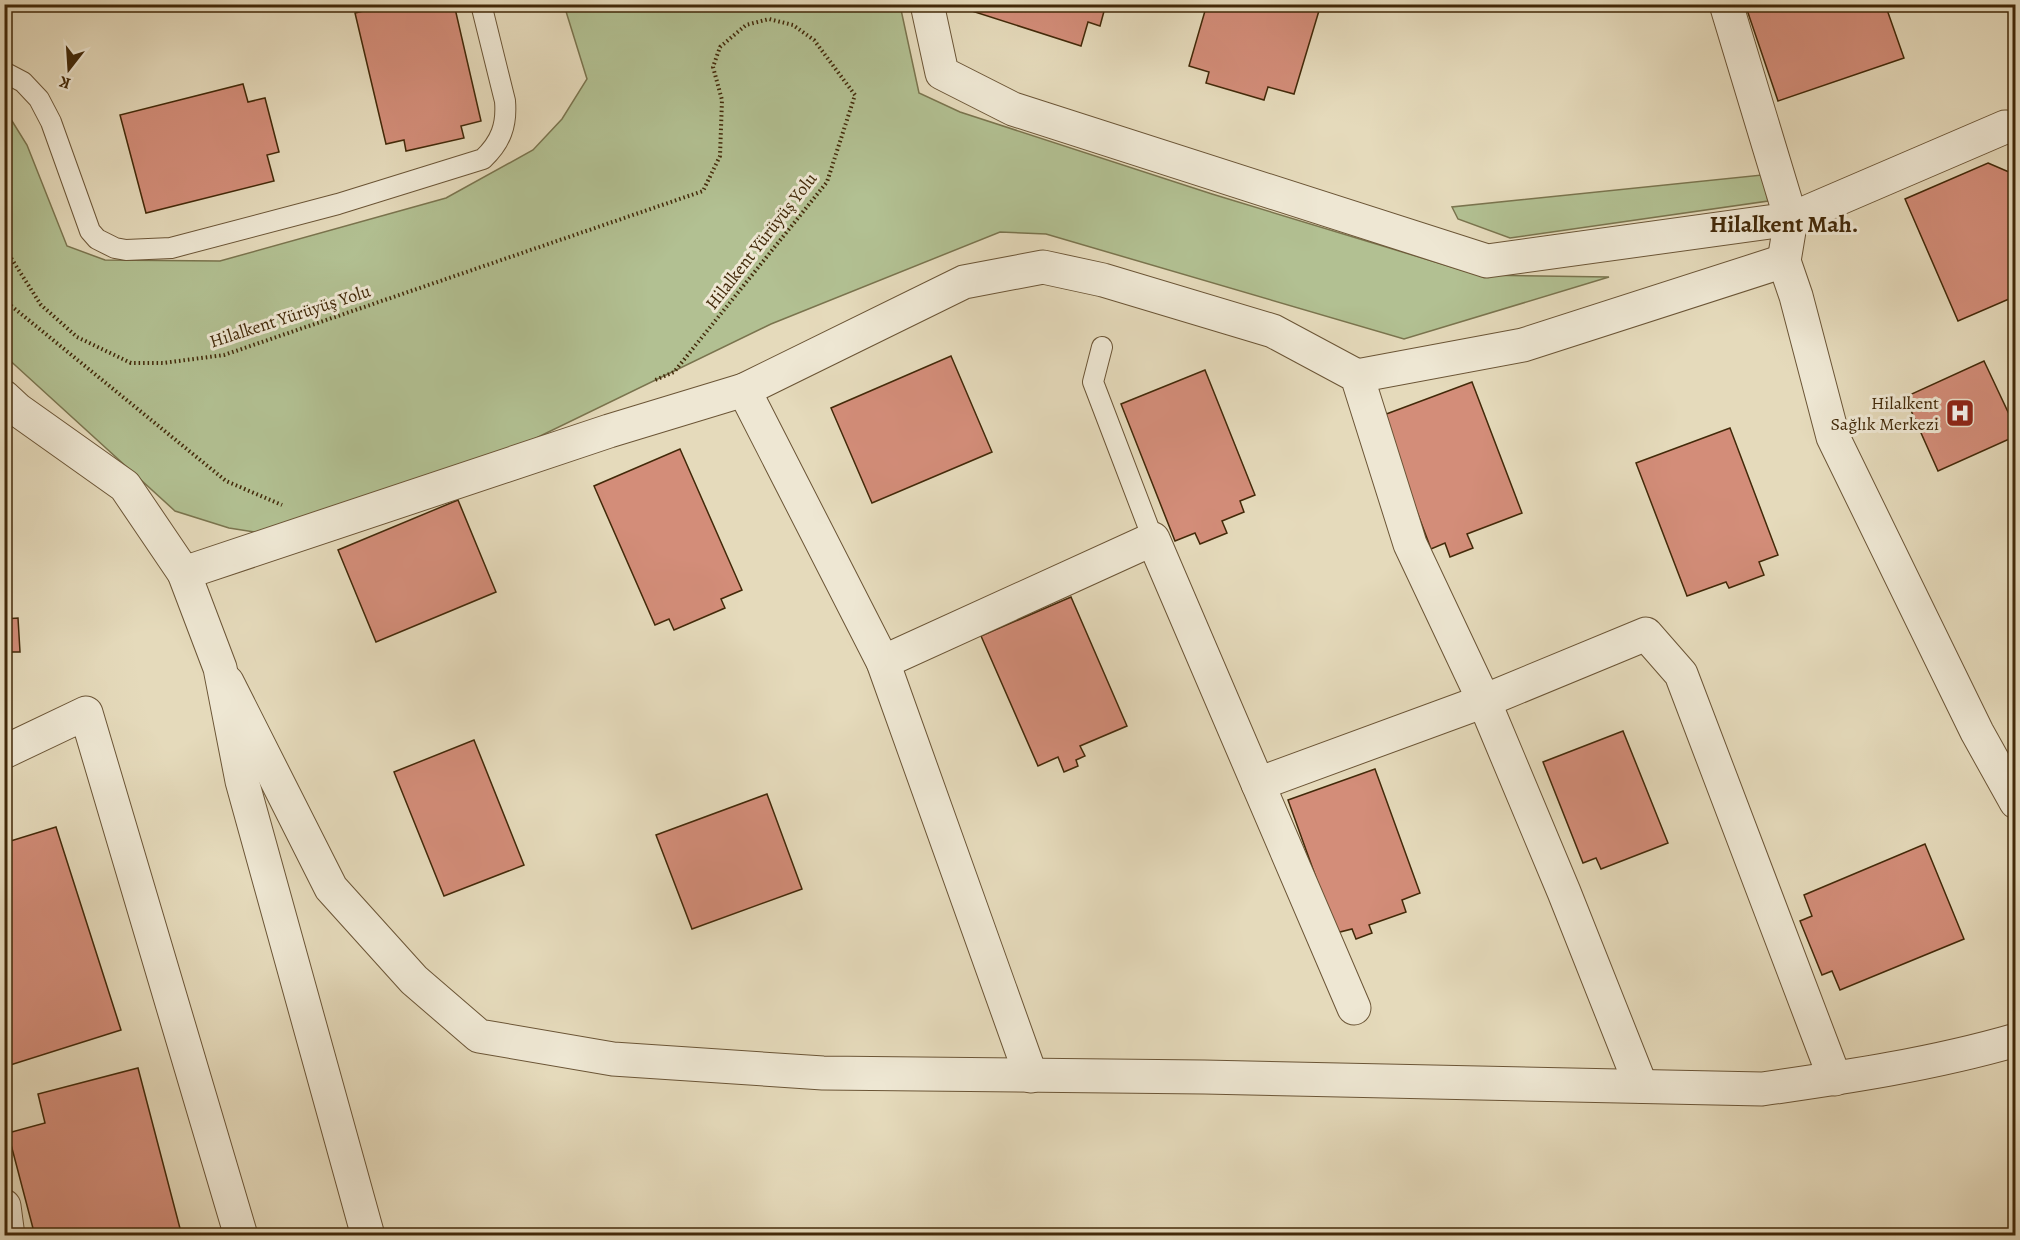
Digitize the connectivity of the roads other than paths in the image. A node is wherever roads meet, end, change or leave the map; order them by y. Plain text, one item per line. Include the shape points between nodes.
1 (481, 4) edge
2 (927, 4) edge
3 (1726, 4) edge
4 (4, 72) edge
5 (2016, 128) edge
6 (1791, 219) junction
7 (1784, 261) junction
8 (1102, 347) dead end
9 (1357, 376) junction
10 (744, 390) junction
11 (4, 397) edge
12 (1153, 539) junction
13 (184, 573) junction
14 (883, 662) junction
15 (220, 668) junction
16 (1484, 701) junction
17 (4, 752) edge
18 (1257, 784) junction
19 (2016, 802) edge
20 (1354, 1008) dead end
21 (2016, 1040) edge
22 (1031, 1076) junction
23 (1835, 1079) junction
24 (1641, 1086) junction
25 (4, 1206) edge
26 (8, 1236) edge
27 (241, 1236) edge
28 (368, 1236) edge

1 - 4 lane via 506,115 499,141 483,159 338,204 171,248 126,250 97,239 85,221 46,110 31,89
2 - 6 street via 942,74 1013,109 1487,261
3 - 6 street
5 - 6 street via 2005,127
6 - 7 street
7 - 9 street via 1523,345
7 - 19 street via 1833,437 1977,732
8 - 12 lane via 1093,382
9 - 10 street via 1273,331 1103,280 1043,267 964,282
9 - 16 street via 1410,544
10 - 13 street
10 - 14 street
11 - 13 street via 125,486
12 - 14 street
12 - 18 street
13 - 15 street
14 - 22 street
15 - 22 street via 331,888 414,980 479,1036 625,1060 823,1073
15 - 28 street via 242,782
16 - 18 street
16 - 23 street via 1646,634 1681,674
16 - 24 street
17 - 27 street via 86,713
18 - 20 street
21 - 23 street via 1969,1054
22 - 24 street
23 - 24 street via 1762,1089
25 - 26 street

